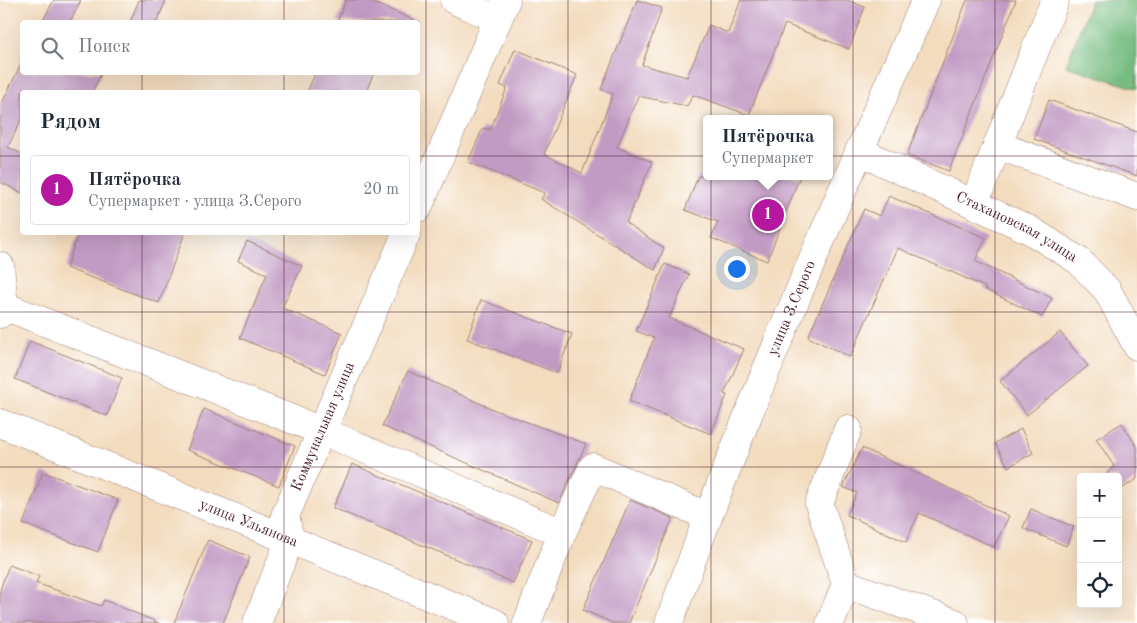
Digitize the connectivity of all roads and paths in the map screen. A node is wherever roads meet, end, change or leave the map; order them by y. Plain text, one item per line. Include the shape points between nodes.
1 (454, 0) edge
2 (926, 0) edge
3 (1054, 0) edge
4 (502, 9) edge
5 (997, 145) junction
6 (859, 151) junction
7 (1137, 197) edge
8 (420, 203) edge
9 (974, 204) junction
10 (406, 235) edge
11 (0, 266) edge
12 (2, 310) edge
13 (1129, 311) edge
14 (1137, 346) edge
15 (0, 425) edge
16 (848, 429) dead end
17 (322, 431) junction
18 (707, 516) junction
19 (562, 533) junction
20 (290, 539) junction
21 (846, 584) junction
22 (461, 616) edge
23 (257, 623) edge
24 (495, 623) edge
25 (527, 623) edge
26 (669, 623) edge
27 (830, 623) edge
28 (955, 623) edge

1 - 4 street
2 - 6 street, улица З.Серого
3 - 5 street
4 - 8 street
5 - 7 street
5 - 9 street
6 - 9 street, Стахановская улица
6 - 18 street, улица З.Серого
9 - 13 street, Стахановская улица via 1030,230 1079,262
10 - 17 street, Коммунальная улица
11 - 12 street
12 - 17 street
13 - 14 street, Стахановская улица
15 - 20 street, улица Ульянова
16 - 21 street via 819,504
17 - 19 street
17 - 20 street, Коммунальная улица via 285,516
18 - 19 street via 593,467
18 - 26 street, улица З.Серого
19 - 25 street
20 - 22 street, улица Ульянова
20 - 23 street
21 - 27 street
21 - 28 street
22 - 24 street, улица Ульянова

